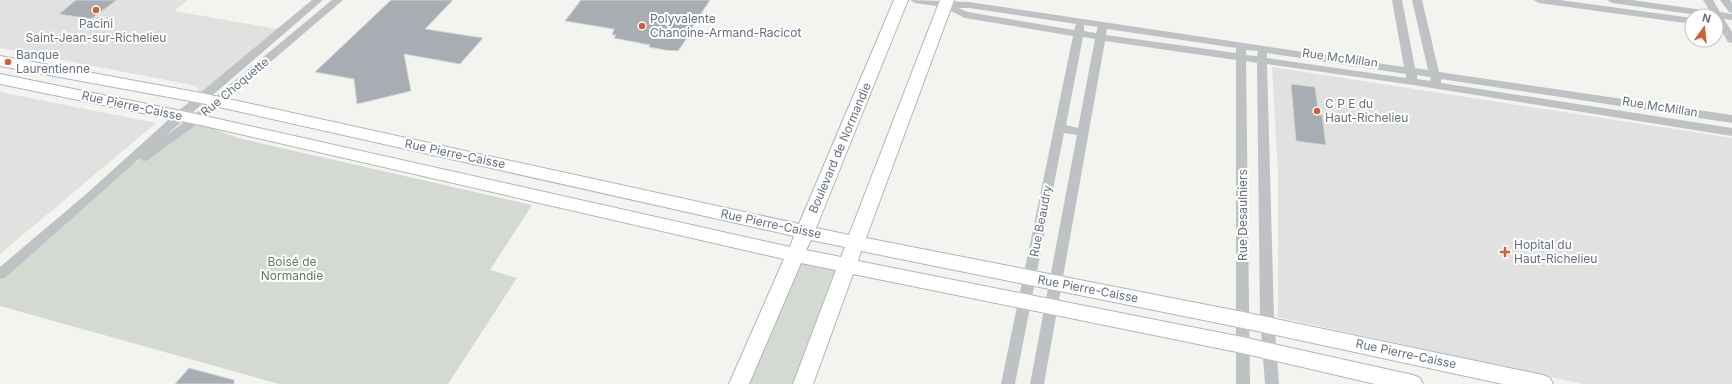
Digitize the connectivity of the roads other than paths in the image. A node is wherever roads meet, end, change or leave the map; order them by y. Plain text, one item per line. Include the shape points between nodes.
1 (318, 0) edge
2 (338, 0) edge
3 (901, 0) edge
4 (914, 0) edge
5 (1397, 0) edge
6 (1417, 0) edge
7 (1539, 0) edge
8 (1612, 0) edge
9 (1726, 0) edge
10 (946, 3) edge
11 (1581, 3) edge
12 (1732, 10) edge
13 (1684, 15) edge
14 (1684, 20) edge
15 (1081, 22) junction
16 (1102, 26) junction
17 (1724, 26) edge
18 (1079, 33) junction
19 (1100, 37) junction
20 (1732, 40) edge
21 (1241, 51) junction
22 (1262, 55) junction
23 (0, 61) edge
24 (1412, 77) junction
25 (0, 79) edge
26 (1436, 81) junction
27 (209, 100) junction
28 (188, 117) junction
29 (1732, 119) edge
30 (1060, 128) junction
31 (1732, 132) edge
32 (1084, 133) junction
33 (457, 155) junction
34 (439, 174) junction
35 (550, 175) junction
36 (634, 194) junction
37 (533, 195) junction
38 (89, 198) junction
39 (692, 207) junction
40 (620, 215) junction
41 (680, 229) junction
42 (805, 232) junction
43 (855, 243) junction
44 (795, 254) junction
45 (847, 264) junction
46 (0, 274) edge
47 (1030, 277) junction
48 (1055, 283) junction
49 (1025, 300) junction
50 (1050, 306) junction
51 (1243, 320) junction
52 (1268, 326) junction
53 (1242, 345) junction
54 (1270, 351) junction
55 (1493, 378) edge
56 (1523, 382) edge
57 (739, 384) edge
58 (804, 384) edge
59 (1008, 384) edge
60 (1037, 384) edge
61 (1243, 384) edge
62 (1272, 384) edge
63 (1414, 384) edge
64 (1543, 384) edge

1 - 27 street, Rue Choquette
2 - 27 street, Rue Choquette
3 - 42 street, Boulevard de Normandie
4 - 10 street, Rue McMillan
5 - 24 street
6 - 26 street
7 - 11 street
8 - 13 street
9 - 12 street
10 - 15 street, Rue McMillan
10 - 18 street, Rue McMillan via 965,15
10 - 43 street
11 - 14 street
15 - 16 street, Rue McMillan
15 - 18 street, Rue Beaudry
16 - 19 street, Rue Beaudry
16 - 21 street, Rue McMillan
17 - 20 street
18 - 19 street, Rue McMillan
18 - 30 street, Rue Beaudry
19 - 21 street, Rue McMillan
19 - 32 street, Rue Beaudry
21 - 22 street, Rue McMillan
21 - 51 street, Rue Desaulniers
22 - 24 street, Rue McMillan
22 - 52 street, Rue Desaulniers
23 - 27 street, Rue Pierre-Caisse
24 - 26 street, Rue McMillan
25 - 28 street, Rue Pierre-Caisse
26 - 29 street, Rue McMillan
26 - 31 street, Rue McMillan
27 - 28 street, Rue Choquette
27 - 28 street, Rue Choquette
27 - 33 street, Rue Pierre-Caisse
28 - 34 street, Rue Pierre-Caisse
28 - 38 street, Rue Choquette
28 - 38 street, Rue Choquette
30 - 32 street
30 - 47 street, Rue Beaudry
32 - 48 street, Rue Beaudry
33 - 34 street
33 - 35 street, Rue Pierre-Caisse
34 - 37 street, Rue Pierre-Caisse
35 - 36 street, Rue Pierre-Caisse
35 - 37 street
36 - 39 street, Rue Pierre-Caisse
36 - 40 street
37 - 40 street, Rue Pierre-Caisse
38 - 46 street, Rue Choquette
39 - 41 street
39 - 42 street, Rue Pierre-Caisse
40 - 41 street, Rue Pierre-Caisse
41 - 44 street, Rue Pierre-Caisse
42 - 43 street, Rue Pierre-Caisse
42 - 44 street, Boulevard de Normandie
43 - 45 street
43 - 47 street, Rue Pierre-Caisse
44 - 45 street, Rue Pierre-Caisse
44 - 57 street, Boulevard de Normandie
45 - 49 street, Rue Pierre-Caisse
45 - 58 street
47 - 48 street, Rue Pierre-Caisse
47 - 49 street, Rue Beaudry
48 - 50 street, Rue Beaudry
48 - 51 street, Rue Pierre-Caisse
49 - 50 street, Rue Pierre-Caisse
49 - 59 street, Rue Beaudry
50 - 53 street, Rue Pierre-Caisse
50 - 60 street, Rue Beaudry
51 - 52 street, Rue Pierre-Caisse
51 - 53 street, Rue Desaulniers
52 - 54 street, Rue Desaulniers
52 - 55 street, Rue Pierre-Caisse
53 - 54 street, Rue Pierre-Caisse
53 - 61 street, Rue Desaulniers
54 - 62 street, Rue Desaulniers
54 - 63 street, Rue Pierre-Caisse
55 - 56 street, Rue Pierre-Caisse
56 - 64 street, Rue Pierre-Caisse

